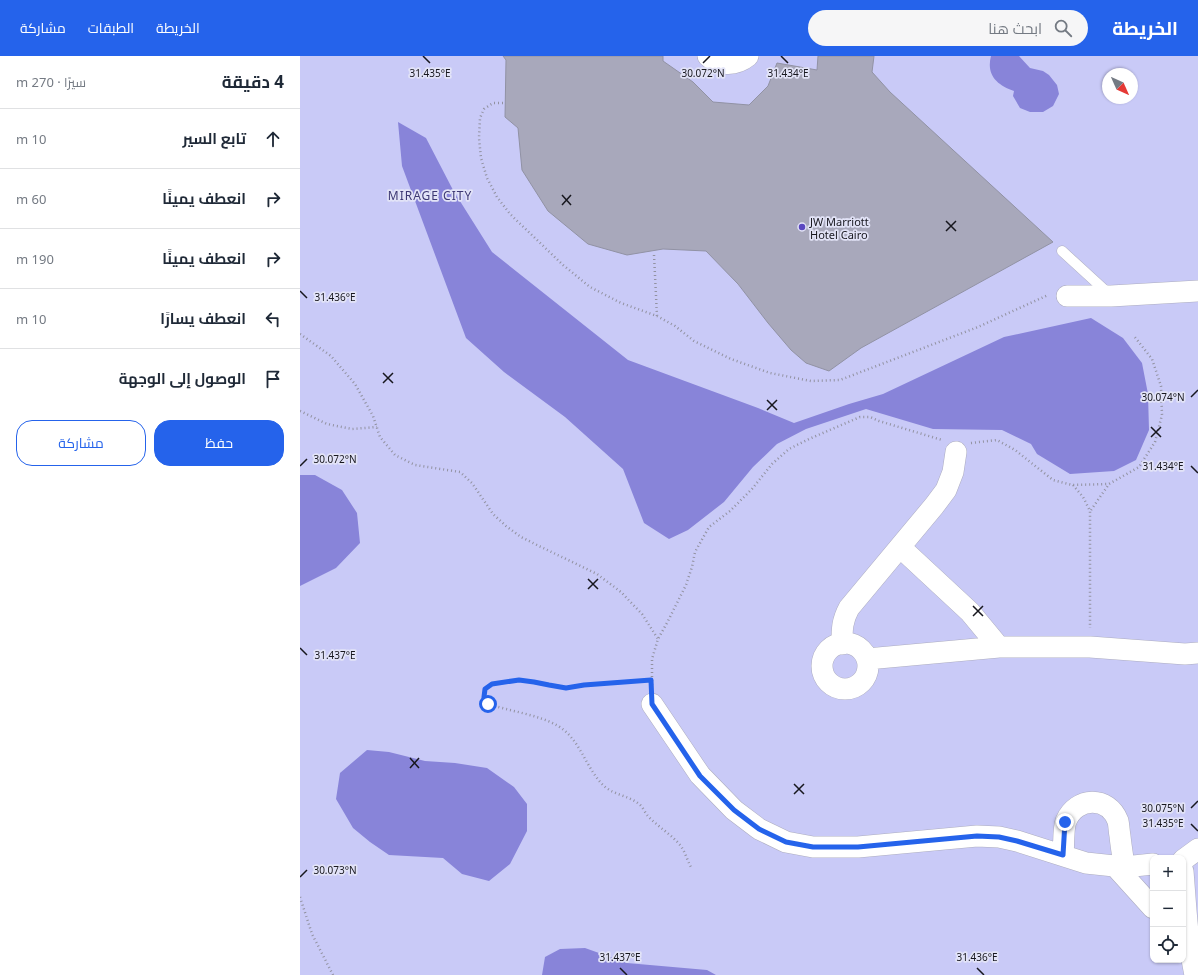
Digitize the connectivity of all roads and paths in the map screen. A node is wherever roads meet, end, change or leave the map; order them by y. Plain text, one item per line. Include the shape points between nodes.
1 (708, 56) edge
2 (748, 56) edge
3 (503, 103) dead end
4 (1062, 251) dead end
5 (654, 255) dead end
6 (1198, 291) edge
7 (1059, 295) joint
8 (1111, 296) junction
9 (657, 316) junction
10 (300, 334) edge
11 (1134, 336) dead end
12 (300, 411) edge
13 (377, 427) junction
14 (957, 445) junction
15 (1109, 484) junction
16 (1072, 485) junction
17 (1090, 511) junction
18 (900, 547) junction
19 (658, 639) junction
20 (842, 644) junction
21 (999, 647) junction
22 (1090, 647) junction
23 (1195, 652) edge
24 (867, 659) junction
25 (651, 680) junction
26 (652, 704) joint
27 (1198, 849) edge
28 (1063, 855) junction
29 (1186, 858) edge
30 (1150, 864) edge
31 (691, 867) dead end
32 (1120, 867) junction
33 (1184, 891) edge
34 (300, 897) edge
35 (1150, 904) edge
36 (1186, 927) edge
37 (1186, 948) edge
38 (333, 975) edge
39 (1196, 975) edge

1 - 2 street via 712,60 726,64 742,61
3 - 9 path via 493,103 484,108 478,138 487,178 497,197 535,239 590,286 621,303
4 - 8 lane
5 - 9 path
6 - 8 street
7 - 8 street
7 - 9 path via 840,380 811,381 770,373 737,362 694,341
10 - 13 path via 331,356 356,384
11 - 15 path via 1152,359 1161,386 1162,414 1155,442 1139,467
12 - 13 path via 327,424 352,429
13 - 19 path via 380,438 395,455 415,465 460,472 472,483 493,514 506,526 521,537 597,574 621,592 642,614
14 - 16 path via 997,440 1015,450 1053,480
14 - 18 street via 953,472 946,490
14 - 19 path via 870,417 860,417 789,449 730,511 709,527 695,552 686,585
15 - 16 path
15 - 17 path
16 - 17 path via 1083,497
17 - 22 path
18 - 20 street via 849,608 842,625
18 - 21 street via 970,612
19 - 25 path via 652,659
20 - 24 street via 857,647
20 - 24 street via 828,652 822,666 827,681 833,686 841,689 856,686 866,675
21 - 22 street
21 - 24 street
22 - 23 street
25 - 26 path
25 - 31 path via 566,688 512,681 492,684 485,689 484,697 488,704 558,726 574,740 594,775 603,785 614,793 640,804 648,816 680,846
26 - 28 street via 700,776 734,810 759,829 786,842 813,847 858,847 992,836
27 - 29 street
28 - 32 street via 1086,863
28 - 32 street via 1065,822 1075,808 1084,803 1096,802 1111,810 1118,821
30 - 32 street
32 - 35 street
33 - 36 street
34 - 38 path via 312,934
37 - 39 street

